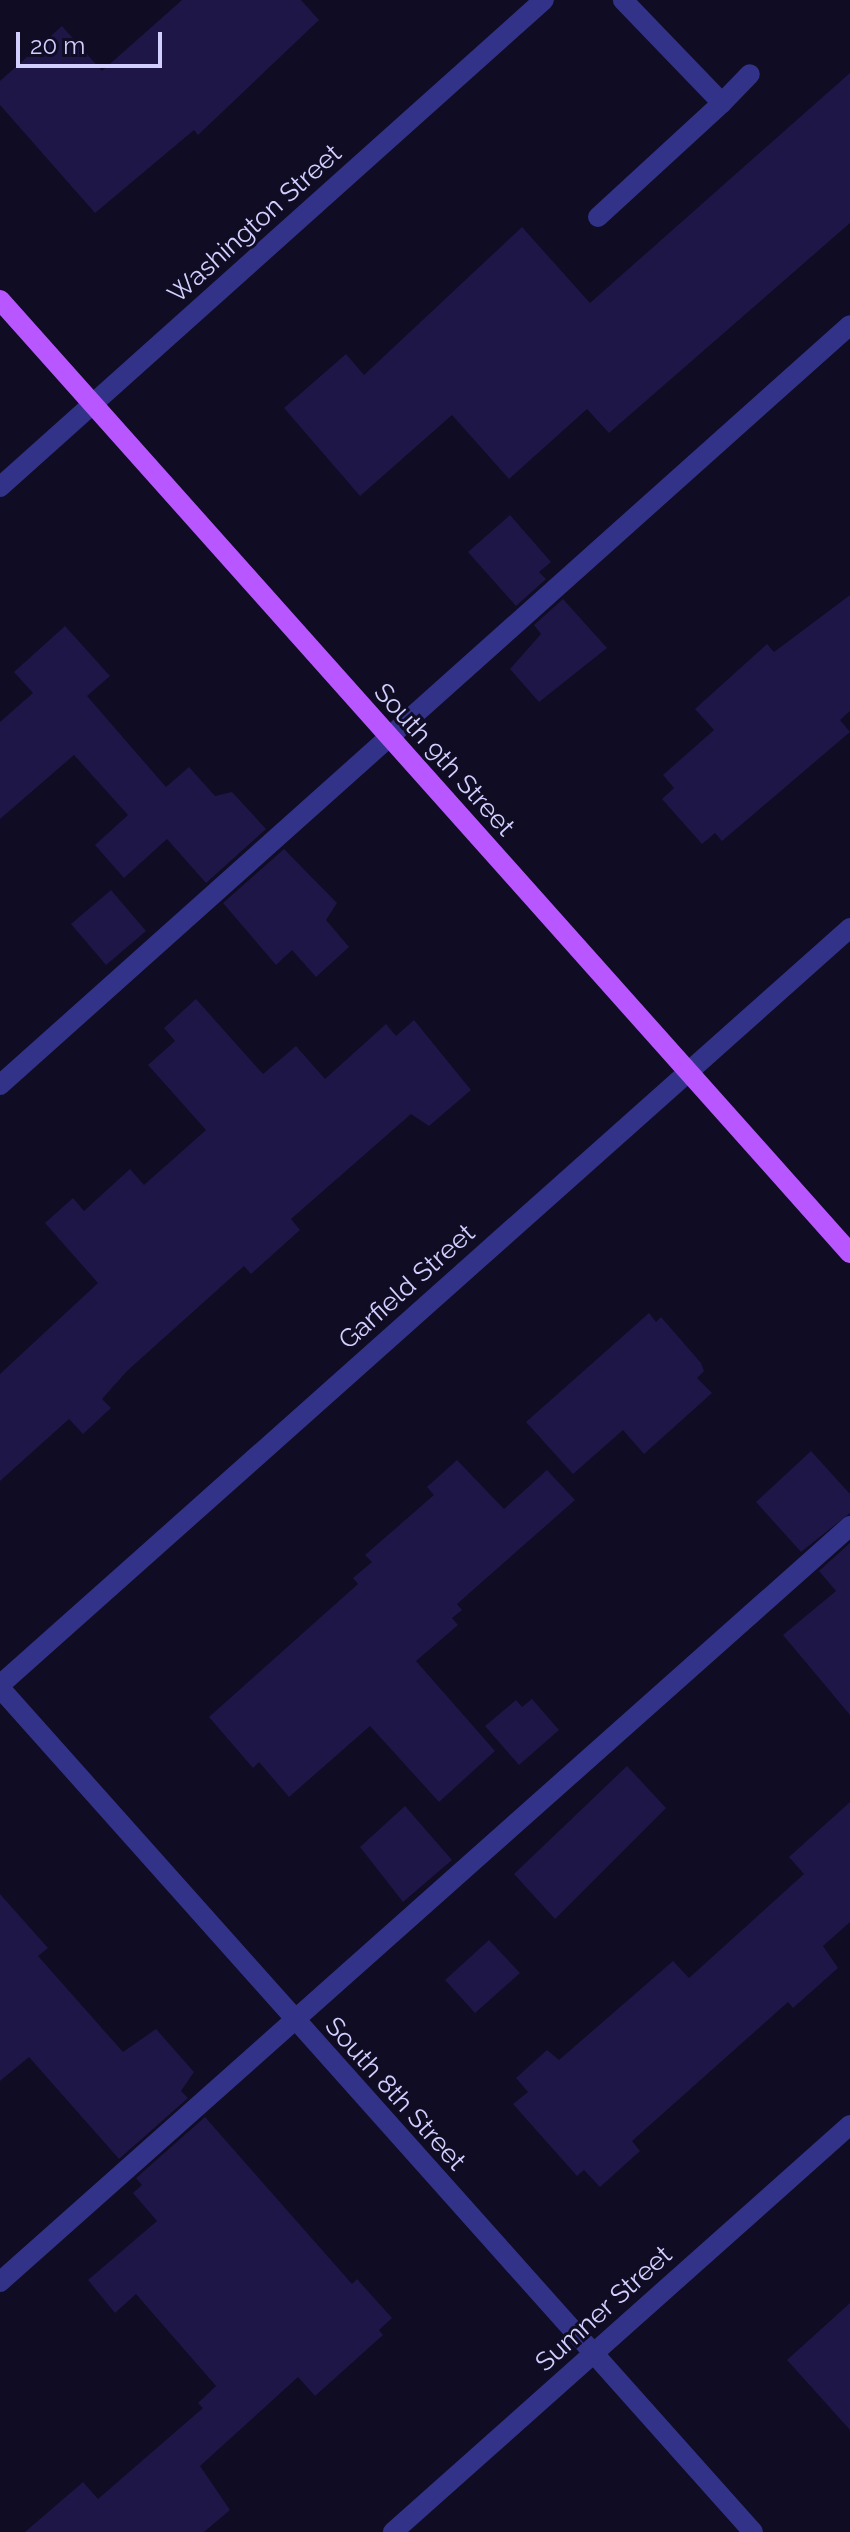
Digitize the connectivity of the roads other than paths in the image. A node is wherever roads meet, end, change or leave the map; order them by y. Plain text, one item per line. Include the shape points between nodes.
1 (544, 0) edge
2 (623, 0) edge
3 (750, 74) dead end
4 (722, 103) junction
5 (598, 217) dead end
6 (0, 300) edge
7 (850, 325) edge
8 (93, 404) junction
9 (0, 487) edge
10 (390, 738) junction
11 (850, 928) edge
12 (688, 1072) junction
13 (0, 1085) edge
14 (850, 1253) edge
15 (850, 1526) edge
16 (0, 1686) edge
17 (296, 2021) junction
18 (850, 2125) edge
19 (0, 2282) edge
20 (593, 2354) junction
21 (393, 2532) edge
22 (753, 2532) edge

1 - 8 street, Washington Street
2 - 4 street
3 - 4 street
4 - 5 street
6 - 8 main road, South 9th Street
7 - 10 street
8 - 9 street, Washington Street
8 - 10 main road, South 9th Street
10 - 12 main road, South 9th Street
10 - 13 street
11 - 12 street, Garfield Street
12 - 14 main road, South 9th Street
12 - 16 street, Garfield Street
15 - 17 street
16 - 17 street, South 8th Street
17 - 19 street
17 - 20 street, South 8th Street
18 - 20 street, Sumner Street
20 - 21 street, Sumner Street
20 - 22 street, South 8th Street

